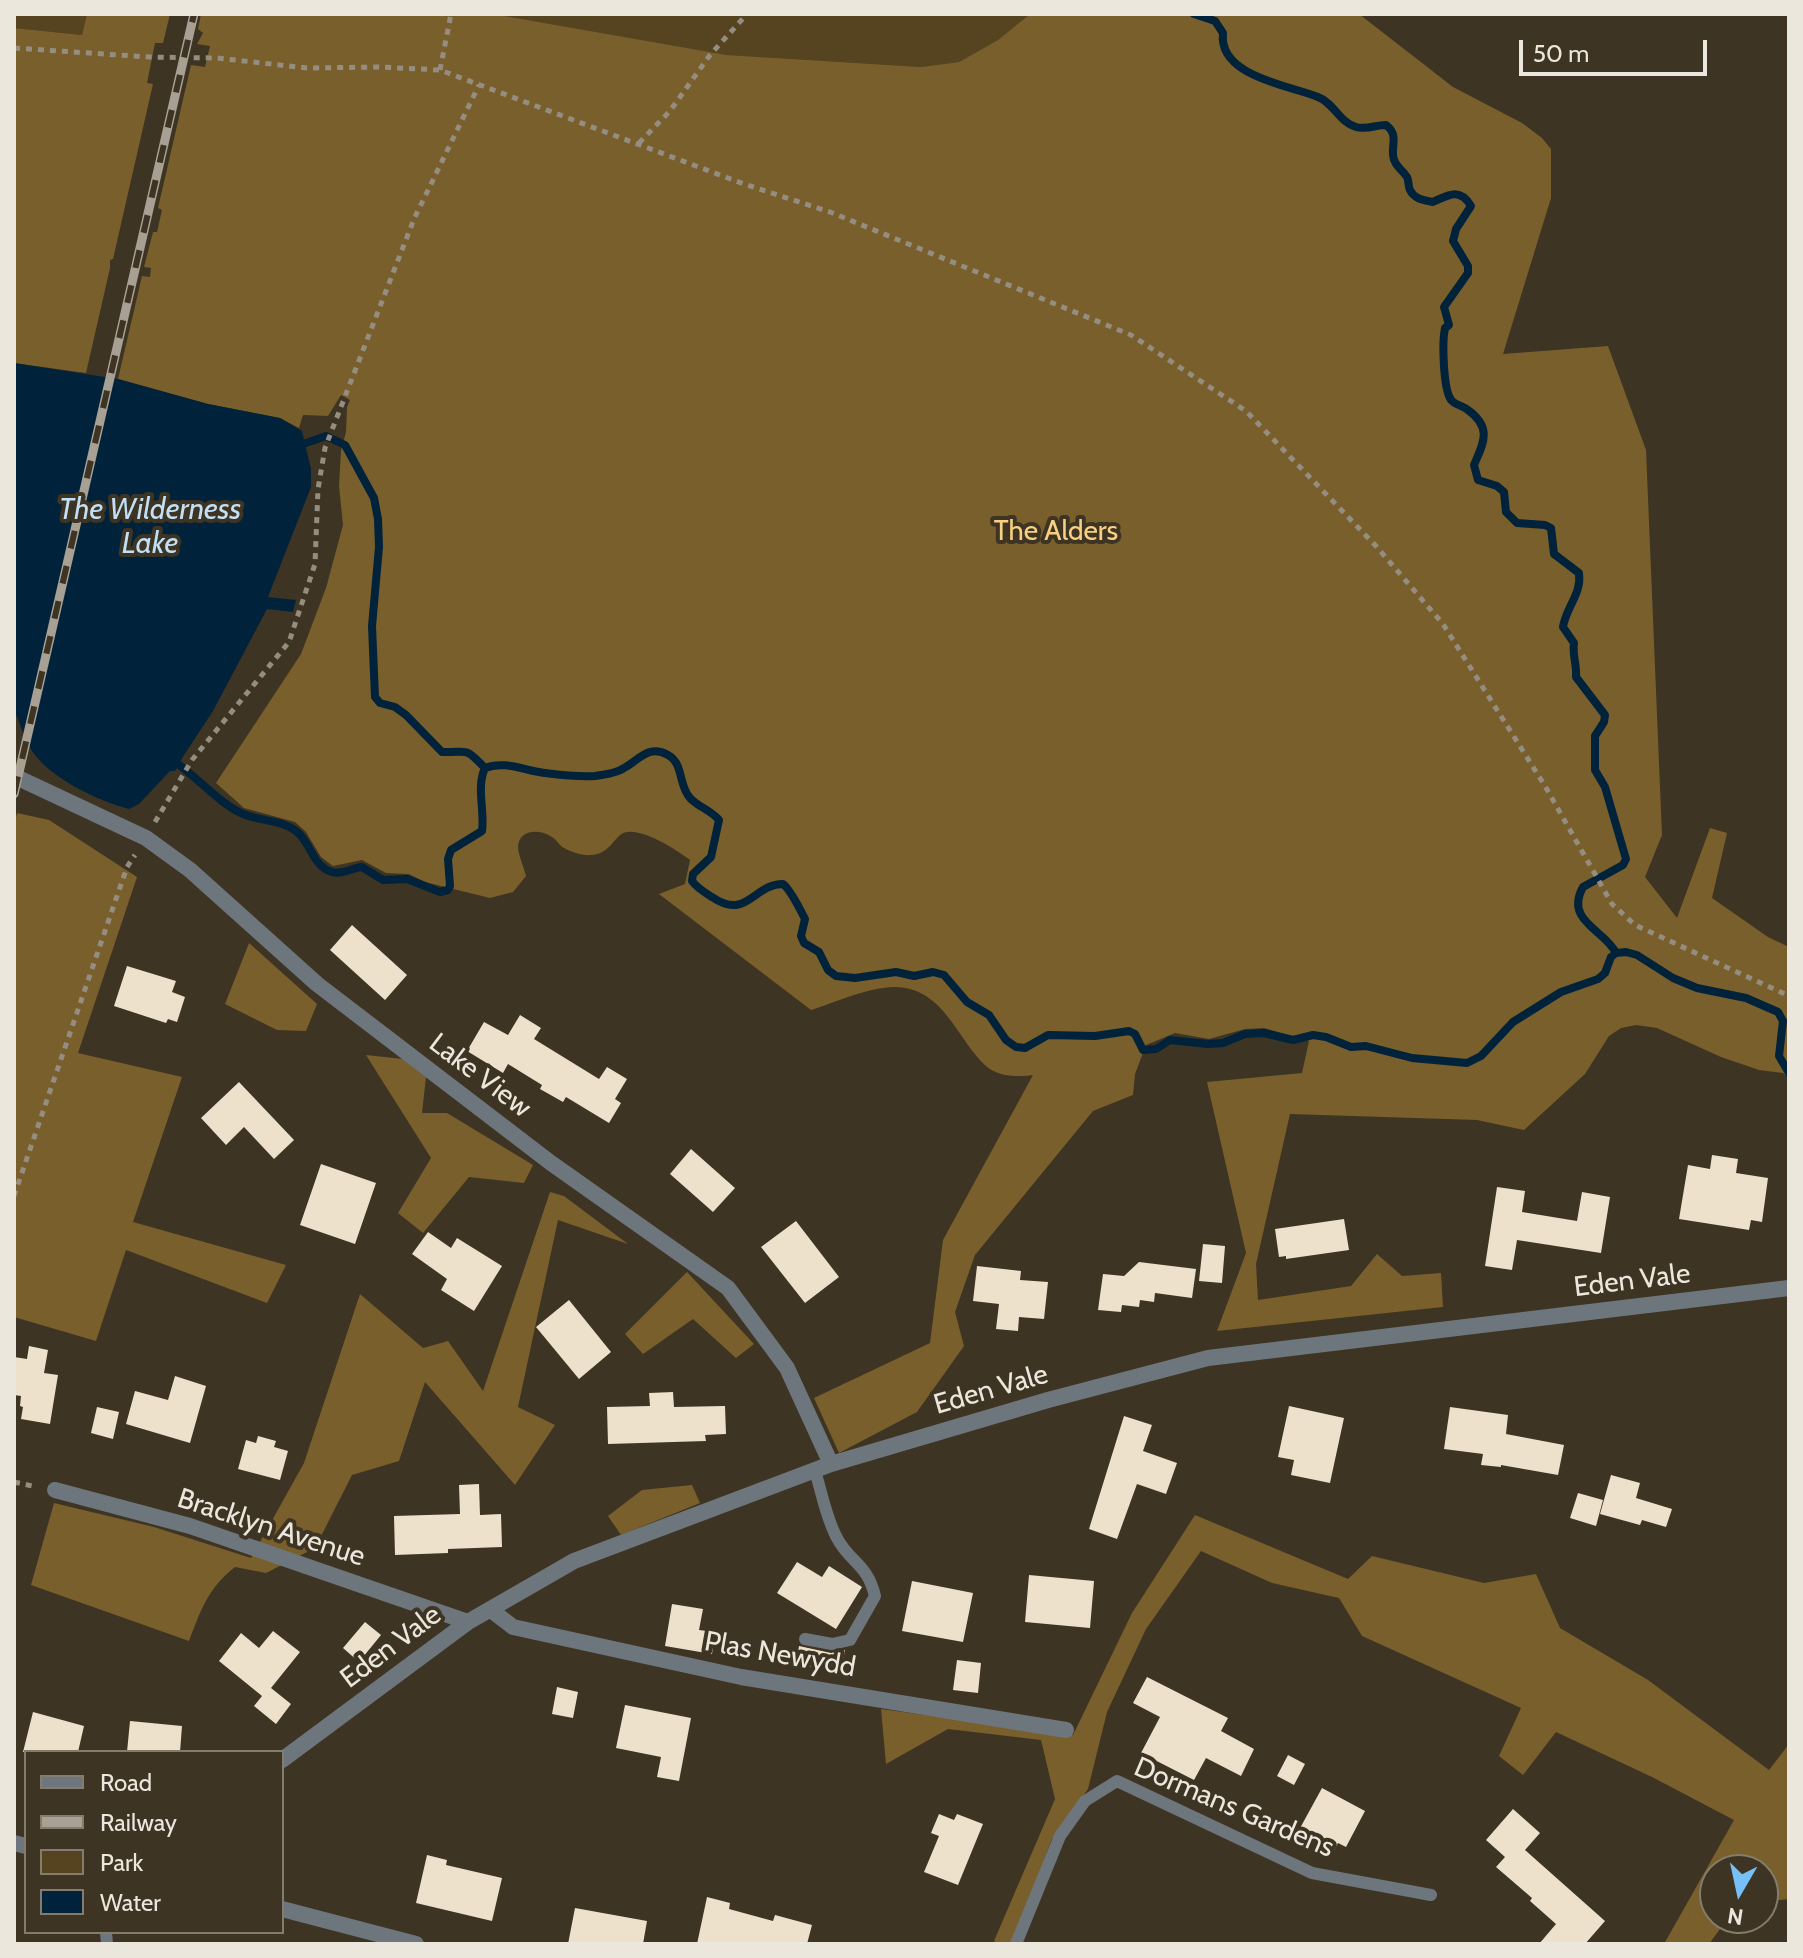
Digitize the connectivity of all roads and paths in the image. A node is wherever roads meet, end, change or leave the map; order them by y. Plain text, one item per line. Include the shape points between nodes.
1 (451, 14) edge
2 (747, 14) edge
3 (14, 48) edge
4 (440, 70) junction
5 (479, 85) junction
6 (639, 143) junction
7 (14, 776) edge
8 (146, 838) junction
9 (1789, 996) edge
10 (14, 1196) edge
11 (1789, 1288) edge
12 (831, 1464) junction
13 (815, 1471) junction
14 (55, 1490) dead end
15 (491, 1610) junction
16 (468, 1622) junction
17 (805, 1639) dead end
18 (1066, 1730) dead end
19 (284, 1759) edge
20 (1431, 1895) dead end
21 (284, 1910) edge
22 (367, 1937) edge
23 (416, 1944) edge
24 (1016, 1944) edge

1 - 4 path
2 - 6 path
3 - 4 path via 307,68
4 - 5 path
5 - 6 path
5 - 8 path via 414,219 325,448 315,564 289,642 192,760
6 - 9 path via 830,212 1131,335 1246,411 1443,624 1612,904 1635,925
7 - 8 street, Lake View
8 - 10 path via 127,867
8 - 12 street, Lake View via 190,870 317,984 551,1163 728,1288 787,1368
11 - 12 street, Eden Vale via 1208,1358
12 - 13 street, Eden Vale
13 - 15 street, Eden Vale via 574,1561
13 - 17 lane via 836,1538 864,1568 875,1596 850,1640 832,1644
14 - 16 street, Bracklyn Avenue via 190,1526
15 - 16 street, Eden Vale
15 - 18 street, Plas Newydd via 513,1627 741,1677
16 - 19 street, Eden Vale
20 - 24 lane, Dormans Gardens via 1312,1873 1117,1781 1085,1801 1060,1836
21 - 22 street
22 - 23 street

